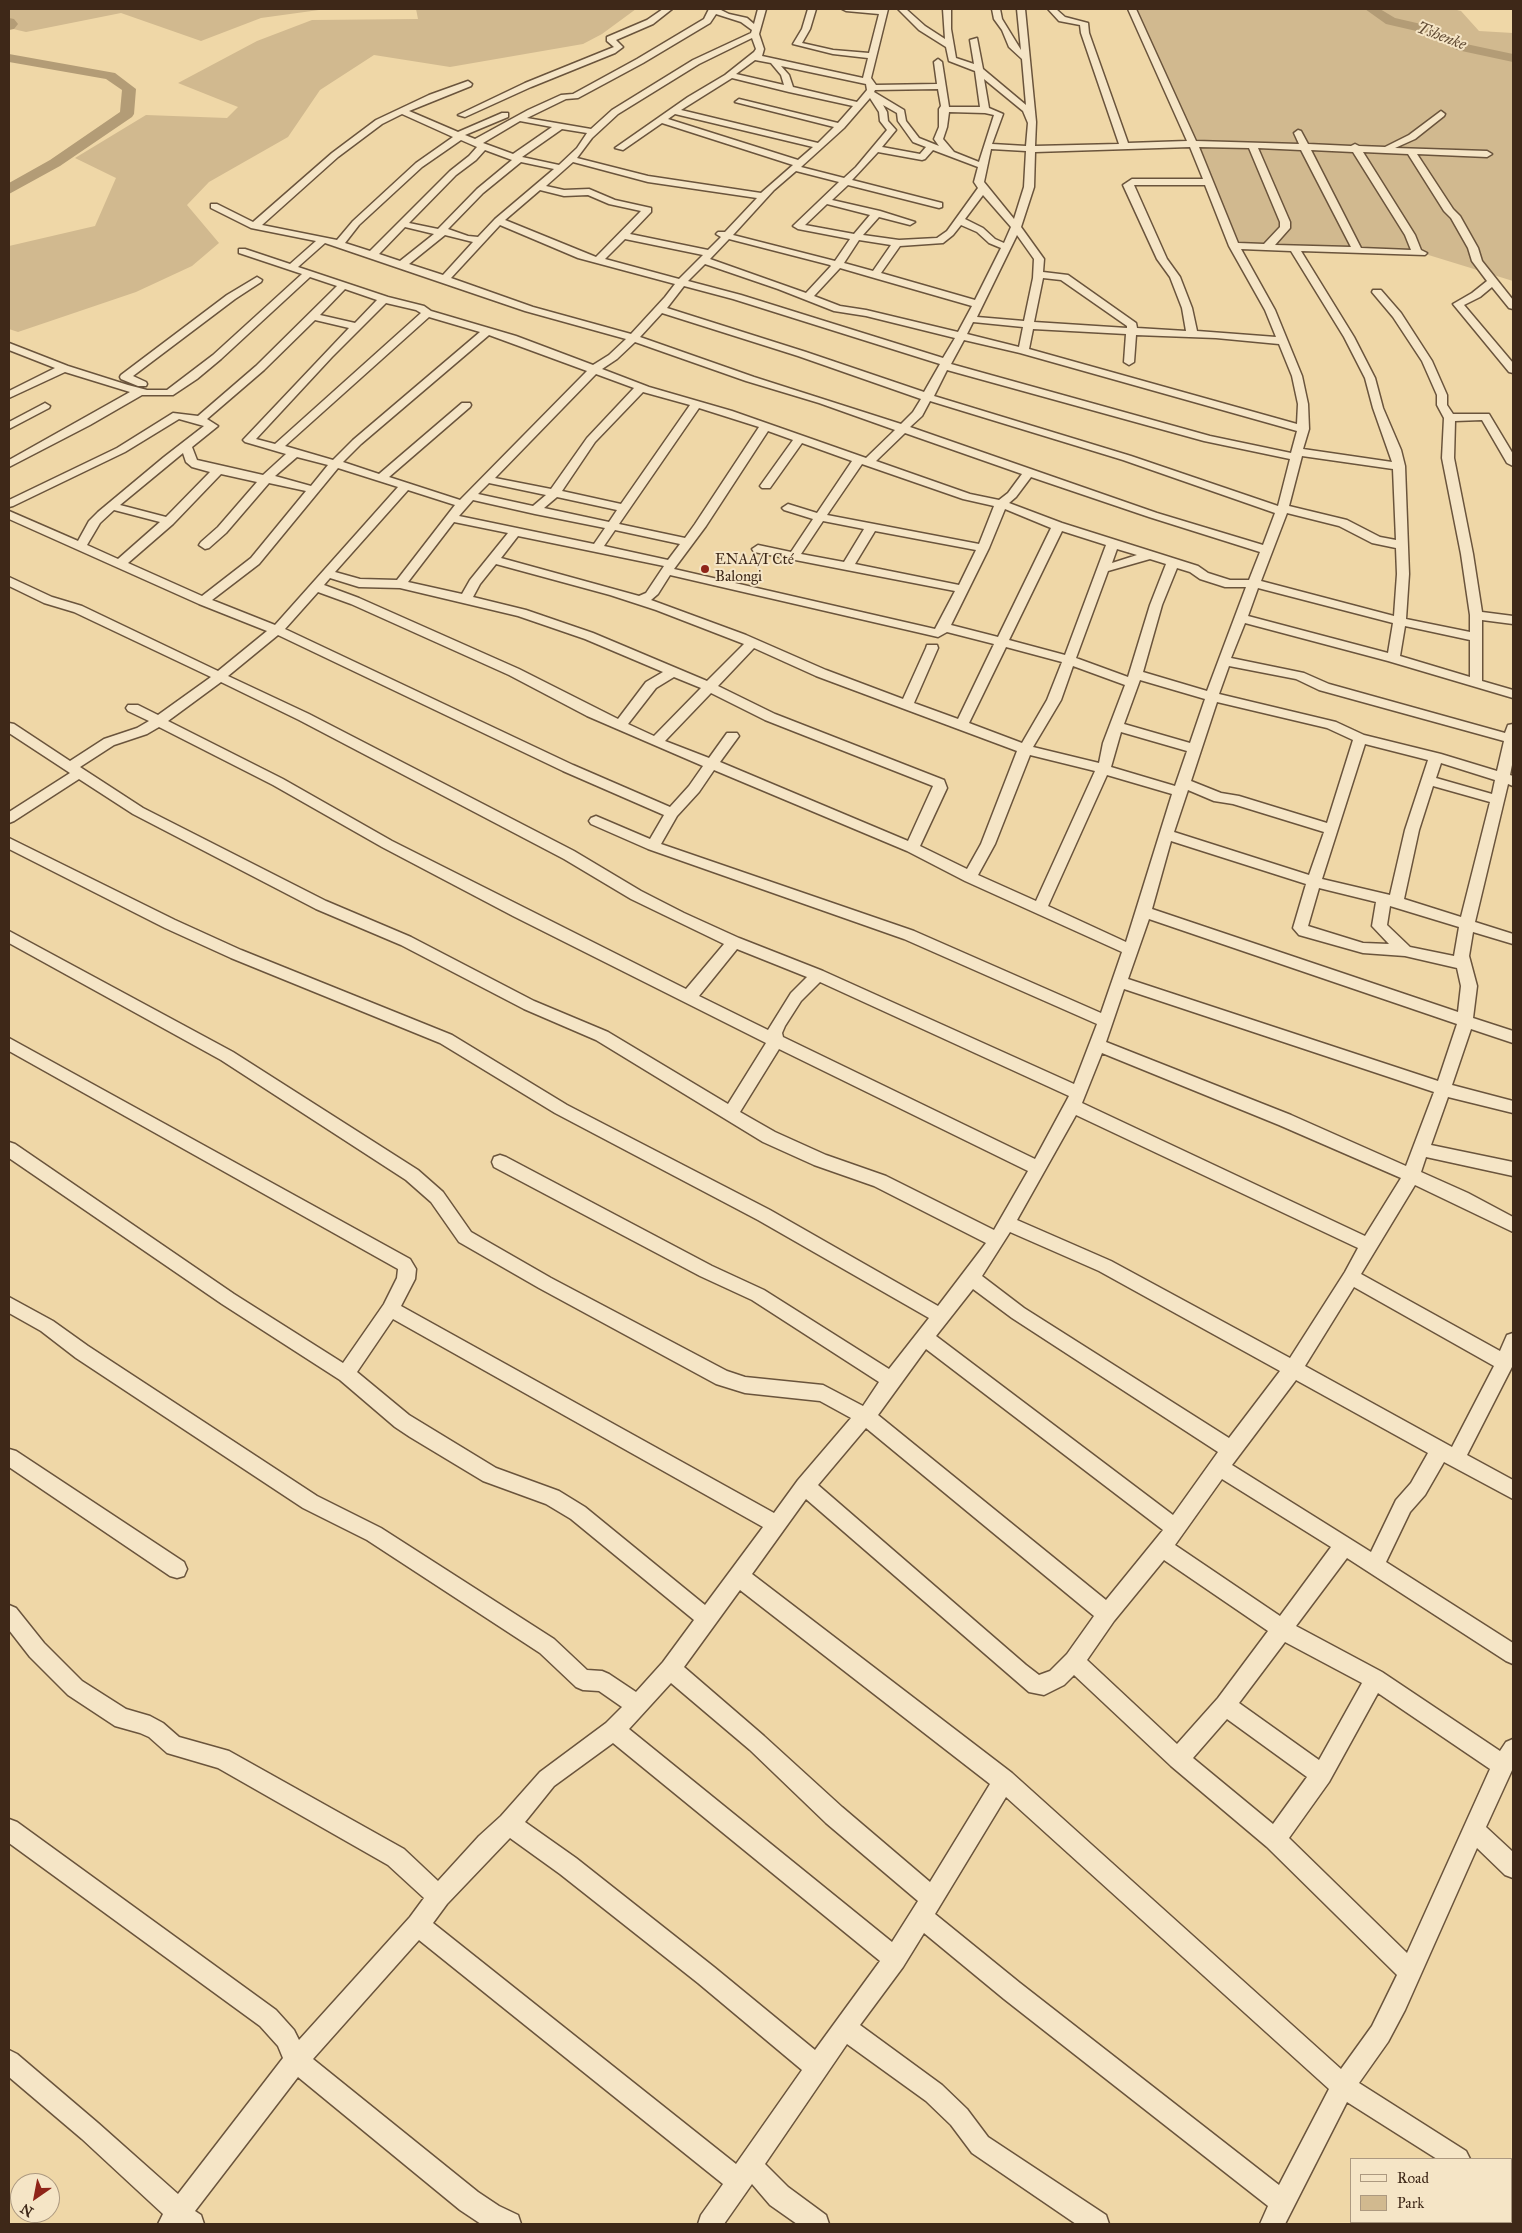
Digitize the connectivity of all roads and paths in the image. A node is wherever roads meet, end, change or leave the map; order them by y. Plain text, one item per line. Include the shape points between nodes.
1 (668, 9) edge
2 (713, 9) edge
3 (762, 9) edge
4 (812, 9) edge
5 (846, 9) edge
6 (902, 9) edge
7 (947, 9) edge
8 (996, 9) edge
9 (1021, 9) edge
10 (1052, 9) edge
11 (1132, 9) edge
12 (884, 10) edge
13 (755, 32) junction
14 (974, 40) dead end
15 (950, 46) junction
16 (757, 54) junction
17 (873, 56) junction
18 (1025, 58) junction
19 (774, 62) junction
20 (938, 62) dead end
21 (978, 69) junction
22 (730, 75) junction
23 (468, 84) dead end
24 (941, 86) junction
25 (871, 89) junction
26 (784, 90) junction
27 (739, 102) dead end
28 (859, 105) junction
29 (943, 109) junction
30 (404, 110) junction
31 (985, 110) junction
32 (675, 111) junction
33 (505, 114) dead end
34 (1442, 114) dead end
35 (462, 115) dead end
36 (520, 119) junction
37 (663, 120) junction
38 (1032, 122) junction
39 (560, 126) junction
40 (841, 126) junction
41 (593, 132) junction
42 (1298, 133) dead end
43 (459, 135) junction
44 (481, 144) junction
45 (1193, 144) junction
46 (1252, 145) junction
47 (820, 146) junction
48 (931, 146) junction
49 (987, 146) junction
50 (1302, 146) junction
51 (1125, 147) junction
52 (1355, 147) junction
53 (620, 148) dead end
54 (1382, 148) junction
55 (876, 149) junction
56 (1031, 149) junction
57 (1410, 150) junction
58 (950, 153) junction
59 (1487, 154) dead end
60 (517, 159) junction
61 (571, 159) junction
62 (797, 166) junction
63 (982, 166) junction
64 (561, 168) junction
65 (1208, 182) junction
66 (846, 183) junction
67 (539, 187) junction
68 (982, 188) junction
69 (763, 196) junction
70 (826, 201) junction
71 (939, 205) dead end
72 (214, 206) dead end
73 (877, 214) junction
74 (960, 220) junction
75 (498, 222) junction
76 (910, 222) dead end
77 (403, 224) junction
78 (254, 226) junction
79 (1016, 227) junction
80 (443, 232) junction
81 (724, 235) junction
82 (624, 236) junction
83 (855, 238) junction
84 (323, 239) junction
85 (480, 240) junction
86 (897, 243) junction
87 (338, 244) junction
88 (1234, 246) junction
89 (1006, 247) junction
90 (1267, 247) junction
91 (1294, 248) junction
92 (1357, 250) junction
93 (242, 251) dead end
94 (372, 256) junction
95 (706, 257) junction
96 (598, 261) junction
97 (838, 264) junction
98 (401, 265) junction
99 (292, 267) junction
100 (309, 273) junction
101 (1038, 274) junction
102 (875, 275) junction
103 (445, 279) junction
104 (258, 280) dead end
105 (682, 282) junction
106 (1492, 282) junction
107 (344, 285) junction
108 (1377, 292) dead end
109 (807, 298) junction
110 (384, 299) junction
111 (978, 304) junction
112 (1513, 306) edge
113 (660, 309) junction
114 (427, 313) junction
115 (311, 316) junction
116 (970, 319) junction
117 (356, 326) junction
118 (1028, 326) junction
119 (487, 331) junction
120 (1133, 331) junction
121 (1192, 334) junction
122 (961, 337) junction
123 (633, 338) junction
124 (1284, 341) junction
125 (12, 350) edge
126 (1023, 352) junction
127 (1129, 362) dead end
128 (946, 365) junction
129 (64, 368) junction
130 (596, 369) junction
131 (1513, 370) edge
132 (641, 387) junction
133 (139, 392) junction
134 (154, 393) junction
135 (9, 395) edge
136 (927, 398) junction
137 (697, 403) junction
138 (466, 405) dead end
139 (45, 406) dead end
140 (1450, 418) junction
141 (200, 420) junction
142 (9, 426) edge
143 (765, 426) junction
144 (902, 429) junction
145 (1303, 429) junction
146 (800, 438) junction
147 (186, 446) junction
148 (278, 447) junction
149 (295, 452) junction
150 (1297, 454) junction
151 (863, 461) junction
152 (1513, 463) edge
153 (9, 464) edge
154 (335, 464) junction
155 (1399, 466) junction
156 (218, 470) junction
157 (1028, 473) junction
158 (382, 477) junction
159 (266, 479) junction
160 (485, 479) junction
161 (406, 484) junction
162 (766, 486) dead end
163 (314, 490) junction
164 (554, 494) junction
165 (466, 500) junction
166 (9, 504) edge
167 (1001, 504) junction
168 (112, 506) junction
169 (624, 508) junction
170 (788, 508) dead end
171 (535, 510) junction
172 (1283, 510) junction
173 (9, 515) edge
174 (819, 517) junction
175 (451, 518) junction
176 (169, 521) junction
177 (612, 525) junction
178 (1058, 526) junction
179 (871, 527) junction
180 (515, 532) junction
181 (687, 542) junction
182 (1113, 543) junction
183 (205, 545) dead end
184 (1402, 545) junction
185 (81, 546) junction
186 (597, 548) junction
187 (983, 548) junction
188 (758, 549) dead end
189 (1268, 550) junction
190 (1150, 554) junction
191 (794, 556) junction
192 (492, 560) junction
193 (1173, 563) junction
194 (120, 564) junction
195 (847, 566) junction
196 (669, 567) junction
197 (1102, 569) junction
198 (329, 574) junction
199 (9, 581) edge
200 (1254, 583) junction
201 (400, 584) junction
202 (317, 587) junction
203 (962, 589) junction
204 (644, 598) junction
205 (465, 600) junction
206 (204, 601) junction
207 (1476, 615) junction
208 (1242, 618) junction
209 (1513, 620) edge
210 (1400, 621) junction
211 (944, 627) junction
212 (278, 630) junction
213 (1476, 637) junction
214 (1002, 642) junction
215 (752, 643) junction
216 (932, 648) dead end
217 (1394, 658) junction
218 (1069, 660) junction
219 (1224, 660) junction
220 (672, 672) junction
221 (221, 676) junction
222 (1134, 679) junction
223 (1476, 684) junction
224 (708, 687) junction
225 (1513, 694) edge
226 (1213, 697) junction
227 (907, 704) junction
228 (133, 708) dead end
229 (159, 720) junction
230 (962, 724) junction
231 (620, 726) junction
232 (1116, 726) junction
233 (9, 727) edge
234 (1512, 735) edge
235 (732, 736) dead end
236 (1360, 738) junction
237 (656, 741) junction
238 (1195, 748) junction
239 (1025, 749) junction
240 (1436, 757) junction
241 (711, 765) junction
242 (1109, 766) junction
243 (74, 770) junction
244 (1508, 779) edge
245 (1428, 780) junction
246 (1181, 788) junction
247 (1498, 800) junction
248 (672, 813) junction
249 (9, 818) edge
250 (596, 821) dead end
251 (1332, 830) junction
252 (1166, 834) junction
253 (9, 843) edge
254 (653, 846) junction
255 (912, 848) junction
256 (970, 877) junction
257 (1315, 882) junction
258 (1390, 901) junction
259 (1040, 908) junction
260 (1144, 912) junction
261 (1468, 925) junction
262 (9, 936) edge
263 (1513, 939) edge
264 (734, 942) junction
265 (1131, 950) junction
266 (1405, 951) junction
267 (1463, 964) junction
268 (818, 975) junction
269 (1120, 982) junction
270 (689, 997) junction
271 (1105, 1021) junction
272 (1465, 1022) junction
273 (1513, 1036) edge
274 (776, 1042) junction
275 (9, 1044) edge
276 (1097, 1046) junction
277 (1443, 1089) junction
278 (1075, 1100) junction
279 (1513, 1107) edge
280 (731, 1113) junction
281 (9, 1149) edge
282 (1421, 1149) junction
283 (500, 1162) dead end
284 (1038, 1168) junction
285 (1513, 1169) edge
286 (1411, 1176) junction
287 (1006, 1223) junction
288 (1513, 1225) edge
289 (997, 1240) junction
290 (1368, 1245) junction
291 (1351, 1277) junction
292 (971, 1278) junction
293 (9, 1304) edge
294 (390, 1309) junction
295 (940, 1316) junction
296 (924, 1337) junction
297 (1513, 1341) edge
298 (1505, 1363) junction
299 (1293, 1369) junction
300 (346, 1374) junction
301 (891, 1380) junction
302 (866, 1416) junction
303 (1230, 1450) junction
304 (1449, 1453) junction
305 (9, 1457) edge
306 (1219, 1467) junction
307 (805, 1486) junction
308 (1513, 1490) edge
309 (777, 1525) junction
310 (1175, 1528) junction
311 (1345, 1545) junction
312 (1162, 1547) junction
313 (1374, 1566) junction
314 (177, 1569) dead end
315 (738, 1576) junction
316 (1107, 1614) junction
317 (9, 1615) edge
318 (706, 1618) junction
319 (1283, 1630) junction
320 (1513, 1654) edge
321 (1074, 1661) junction
322 (670, 1669) junction
323 (1375, 1680) junction
324 (1225, 1705) junction
325 (638, 1706) junction
326 (613, 1730) junction
327 (1508, 1757) edge
328 (1178, 1759) junction
329 (1322, 1775) junction
330 (1004, 1781) junction
331 (509, 1824) junction
332 (9, 1830) edge
333 (1475, 1831) junction
334 (1275, 1839) junction
335 (1513, 1867) edge
336 (439, 1896) junction
337 (926, 1907) junction
338 (418, 1925) junction
339 (895, 1959) junction
340 (1411, 1972) junction
341 (844, 2028) junction
342 (296, 2060) junction
343 (9, 2062) edge
344 (818, 2068) junction
345 (1343, 2086) junction
346 (1456, 2158) edge
347 (744, 2173) junction
348 (1282, 2202) junction
349 (180, 2220) edge
350 (509, 2224) edge
351 (710, 2224) edge
352 (817, 2224) edge
353 (1097, 2224) edge
354 (1272, 2224) edge

1 - 35 street via 650,22 610,39 619,47 612,51
2 - 13 street via 744,20
2 - 36 street via 707,21 640,61 575,96 542,107
3 - 13 street
4 - 17 street via 809,22 796,44
5 - 12 street
6 - 15 street via 922,28
7 - 15 street
8 - 18 street via 1014,47
9 - 18 street
10 - 51 street via 1062,19 1084,23
11 - 45 street
12 - 17 street
13 - 16 street via 760,49
13 - 41 street via 640,95
14 - 21 street
15 - 21 street via 952,59
16 - 19 street via 759,59
16 - 22 street
17 - 25 street via 867,78
18 - 38 street
19 - 25 street
19 - 26 street via 786,75
20 - 24 street
21 - 31 street
21 - 38 street via 1026,110
22 - 26 street
22 - 32 street
23 - 30 street
24 - 25 street
24 - 29 street
25 - 28 street
25 - 48 street via 901,112 902,122 916,140
25 - 55 street via 884,121 892,130
26 - 28 street
27 - 40 street via 767,104
28 - 40 street
29 - 31 street
29 - 58 street via 943,128 938,139
30 - 43 street
30 - 78 street via 379,122 335,155
31 - 49 street via 999,114
32 - 37 street
32 - 47 street
33 - 43 street
34 - 54 street via 1407,140
36 - 39 street
36 - 44 street
37 - 53 street
37 - 62 street
38 - 56 street
39 - 41 street
39 - 60 street
40 - 47 street
41 - 61 street
42 - 50 street
43 - 44 street
43 - 87 street via 419,165 364,215
44 - 60 street
44 - 77 street via 473,158 453,173
45 - 46 street
45 - 51 street
45 - 65 street
46 - 50 street
46 - 90 street via 1285,222 1285,228
47 - 62 street
48 - 55 street via 922,157
48 - 58 street
49 - 56 street
49 - 63 street
50 - 52 street
50 - 92 street
51 - 56 street
52 - 54 street
52 - 92 street via 1419,253
54 - 57 street
55 - 66 street
56 - 79 street via 1029,187
57 - 59 street
57 - 106 street via 1455,216 1477,261
58 - 63 street
60 - 64 street
60 - 80 street via 480,191
61 - 64 street
61 - 69 street via 648,179
62 - 66 street
62 - 69 street
63 - 68 street via 979,182
64 - 67 street
65 - 88 street
65 - 121 street via 1132,182 1128,185 1162,259 1175,277 1187,308
66 - 70 street
66 - 71 street
67 - 75 street
67 - 82 street via 589,192 612,202 648,210
68 - 74 street
68 - 79 street
69 - 81 street via 756,207
70 - 73 street
70 - 83 street via 798,226
72 - 78 street
73 - 76 street
73 - 83 street
74 - 86 street via 942,241
74 - 89 street
75 - 85 street
75 - 96 street
77 - 80 street
77 - 94 street
78 - 84 street
79 - 89 street
79 - 101 street via 1039,260
80 - 85 street
80 - 98 street
81 - 95 street
81 - 97 street
82 - 95 street
82 - 96 street
83 - 86 street
83 - 97 street
84 - 87 street
84 - 99 street
85 - 103 street
86 - 102 street
87 - 94 street
88 - 90 street
88 - 124 street
89 - 111 street
90 - 91 street
91 - 92 street
91 - 155 street via 1349,337 1370,378
93 - 99 street
94 - 98 street
95 - 105 street
95 - 109 street
96 - 105 street
97 - 102 street
97 - 109 street
98 - 103 street
99 - 100 street
100 - 107 street
100 - 134 street via 193,377 172,392
101 - 118 street
101 - 120 street via 1064,277 1126,320
102 - 111 street
103 - 123 street via 529,309
104 - 134 street via 125,376
105 - 113 street
105 - 128 street via 787,311
106 - 112 street
106 - 131 street via 1458,304
107 - 110 street
107 - 115 street
108 - 140 street via 1397,315 1426,361 1442,395 1442,406
109 - 122 street
110 - 114 street via 420,308
110 - 117 street
111 - 116 street
113 - 123 street
113 - 136 street
114 - 119 street
114 - 148 street
115 - 117 street
115 - 141 street via 260,368
116 - 118 street
116 - 122 street
117 - 148 street via 249,439
118 - 120 street
118 - 126 street
119 - 130 street
119 - 154 street via 411,394
120 - 121 street
120 - 127 street
121 - 124 street
122 - 126 street
122 - 128 street
123 - 130 street
123 - 144 street
124 - 145 street via 1297,376 1303,404
125 - 129 street
126 - 145 street
128 - 136 street
128 - 150 street via 1199,436
129 - 133 street
129 - 135 street
130 - 132 street
130 - 160 street
132 - 137 street
132 - 164 street via 591,440
133 - 134 street
133 - 153 street
136 - 144 street via 918,414
136 - 172 street
137 - 143 street
137 - 169 street
138 - 158 street
139 - 142 street
140 - 152 street via 1484,415
140 - 207 street via 1448,458
141 - 147 street via 212,428
141 - 166 street via 177,415 121,450
143 - 146 street
143 - 181 street
144 - 151 street
144 - 157 street
145 - 150 street
146 - 151 street
146 - 162 street
147 - 156 street via 193,464
147 - 168 street
148 - 149 street
149 - 154 street
149 - 159 street
150 - 155 street
150 - 172 street
151 - 167 street via 967,497
151 - 174 street
154 - 158 street
154 - 163 street
155 - 184 street
156 - 159 street
156 - 176 street
157 - 167 street
157 - 189 street
158 - 161 street
159 - 163 street
159 - 183 street
160 - 164 street
160 - 165 street
161 - 165 street
161 - 198 street
163 - 206 street via 255,561
164 - 169 street
164 - 171 street
165 - 171 street
165 - 175 street
167 - 178 street
167 - 187 street
168 - 176 street
168 - 185 street via 95,521
169 - 177 street
170 - 174 street
171 - 177 street
172 - 184 street via 1343,523 1376,540
172 - 189 street
173 - 185 street
174 - 179 street
174 - 191 street
175 - 180 street
175 - 201 street
176 - 194 street
177 - 181 street
177 - 186 street
178 - 182 street
178 - 214 street
179 - 187 street
179 - 195 street
180 - 186 street
180 - 192 street
181 - 196 street
182 - 190 street
182 - 197 street
184 - 210 street
185 - 194 street
186 - 196 street
187 - 203 street
188 - 191 street
189 - 200 street
190 - 193 street
190 - 197 street
191 - 195 street
192 - 204 street
192 - 205 street
193 - 200 street via 1229,584
193 - 222 street via 1156,605
194 - 206 street
195 - 203 street
196 - 204 street
196 - 211 street via 934,634
197 - 218 street
198 - 201 street via 359,583
198 - 202 street
199 - 221 street via 48,600 78,609
200 - 208 street
200 - 210 street
201 - 205 street
202 - 212 street
202 - 231 street via 514,672
203 - 211 street
204 - 215 street
205 - 220 street via 522,613 589,636
206 - 212 street
207 - 209 street
207 - 213 street
208 - 217 street
208 - 219 street
210 - 213 street
210 - 217 street
211 - 214 street
212 - 221 street
212 - 248 street via 551,760
213 - 223 street
214 - 218 street
214 - 230 street
215 - 224 street
215 - 227 street via 821,673
216 - 227 street
217 - 223 street
218 - 222 street
218 - 239 street via 1054,700
219 - 226 street
219 - 234 street via 1299,676 1324,686
220 - 224 street
220 - 231 street via 651,685
221 - 229 street
221 - 264 street via 552,846 653,904
222 - 226 street
222 - 232 street
223 - 225 street
224 - 237 street
224 - 255 street via 770,717 939,783 940,788
226 - 236 street via 1331,725
226 - 238 street
227 - 230 street
228 - 229 street
229 - 243 street via 142,731 109,742
229 - 270 street via 492,899
230 - 239 street
231 - 237 street
232 - 238 street
232 - 242 street via 1110,743
233 - 243 street
234 - 244 street
235 - 241 street
236 - 240 street
236 - 251 street
237 - 241 street
238 - 246 street
239 - 242 street
239 - 256 street via 988,844
240 - 244 street
240 - 245 street
241 - 248 street
241 - 255 street
242 - 246 street
242 - 259 street
243 - 249 street
243 - 280 street via 138,811 321,904 406,941 530,1005 602,1036
244 - 247 street
245 - 247 street
245 - 258 street
246 - 251 street via 1234,799
246 - 252 street
247 - 261 street
248 - 254 street
250 - 254 street
251 - 257 street
252 - 257 street
252 - 260 street
253 - 295 street via 170,924 446,1039 561,1109 764,1214
254 - 271 street via 909,936
255 - 256 street
256 - 259 street
257 - 258 street
257 - 266 street via 1299,927 1302,930 1363,948
258 - 261 street
258 - 266 street via 1379,926
259 - 265 street
260 - 265 street
260 - 272 street
261 - 263 street
261 - 267 street via 1461,952
262 - 302 street via 227,1056 412,1175 438,1198 465,1237 545,1284 722,1378 745,1385 823,1393
264 - 268 street
264 - 270 street
265 - 269 street
266 - 267 street
267 - 272 street via 1469,986
268 - 274 street via 796,997 783,1017 774,1034
268 - 278 street
269 - 271 street
269 - 277 street
270 - 274 street
271 - 276 street
272 - 273 street
272 - 277 street
274 - 280 street
274 - 284 street
275 - 294 street via 404,1264 406,1279
276 - 278 street
276 - 286 street via 1285,1120
277 - 279 street
277 - 282 street
278 - 284 street
278 - 290 street
280 - 289 street via 769,1137 820,1160 880,1181
281 - 300 street via 228,1299
282 - 285 street
282 - 286 street
283 - 301 street via 758,1295
284 - 287 street
286 - 288 street via 1486,1209
286 - 290 street
287 - 289 street
287 - 299 street via 1105,1266
289 - 292 street
290 - 291 street
291 - 298 street
291 - 299 street
292 - 295 street
292 - 303 street via 1018,1313
293 - 325 street via 47,1326 310,1502 374,1534 547,1646 583,1680 602,1681
294 - 300 street
294 - 309 street
295 - 296 street
296 - 301 street
296 - 310 street via 946,1358 1029,1416
297 - 298 street
298 - 304 street
299 - 303 street
299 - 304 street
300 - 318 street via 402,1421 490,1476 552,1497 578,1513
301 - 302 street
302 - 307 street
302 - 316 street
303 - 306 street
304 - 308 street
304 - 313 street via 1403,1506
305 - 314 street
306 - 310 street
306 - 311 street
307 - 309 street
307 - 321 street via 1036,1685 1044,1685 1057,1678
309 - 315 street
310 - 312 street
311 - 313 street
311 - 319 street
312 - 316 street
312 - 319 street
313 - 320 street
315 - 318 street
315 - 330 street
316 - 321 street
317 - 336 street via 37,1650 75,1688 125,1721 143,1723 174,1746 222,1758 396,1857
318 - 322 street
319 - 323 street
319 - 324 street
321 - 328 street
322 - 325 street
322 - 337 street via 757,1743
323 - 327 street
323 - 329 street
324 - 328 street
324 - 329 street
325 - 326 street
326 - 331 street via 548,1778
326 - 339 street
327 - 333 street
328 - 334 street
329 - 334 street
330 - 337 street
330 - 345 street
331 - 336 street
331 - 344 street via 568,1866
332 - 342 street via 268,2018 286,2038
333 - 335 street
333 - 340 street
334 - 340 street
336 - 338 street
337 - 339 street
337 - 348 street via 1012,1991
338 - 342 street
338 - 347 street
339 - 341 street
340 - 345 street via 1380,2034
341 - 344 street
341 - 353 street via 934,2093 959,2117 980,2145
342 - 349 street
342 - 350 street via 469,2201
343 - 349 street via 90,2131
344 - 347 street
345 - 346 street
345 - 348 street
347 - 351 street
347 - 352 street
348 - 354 street

